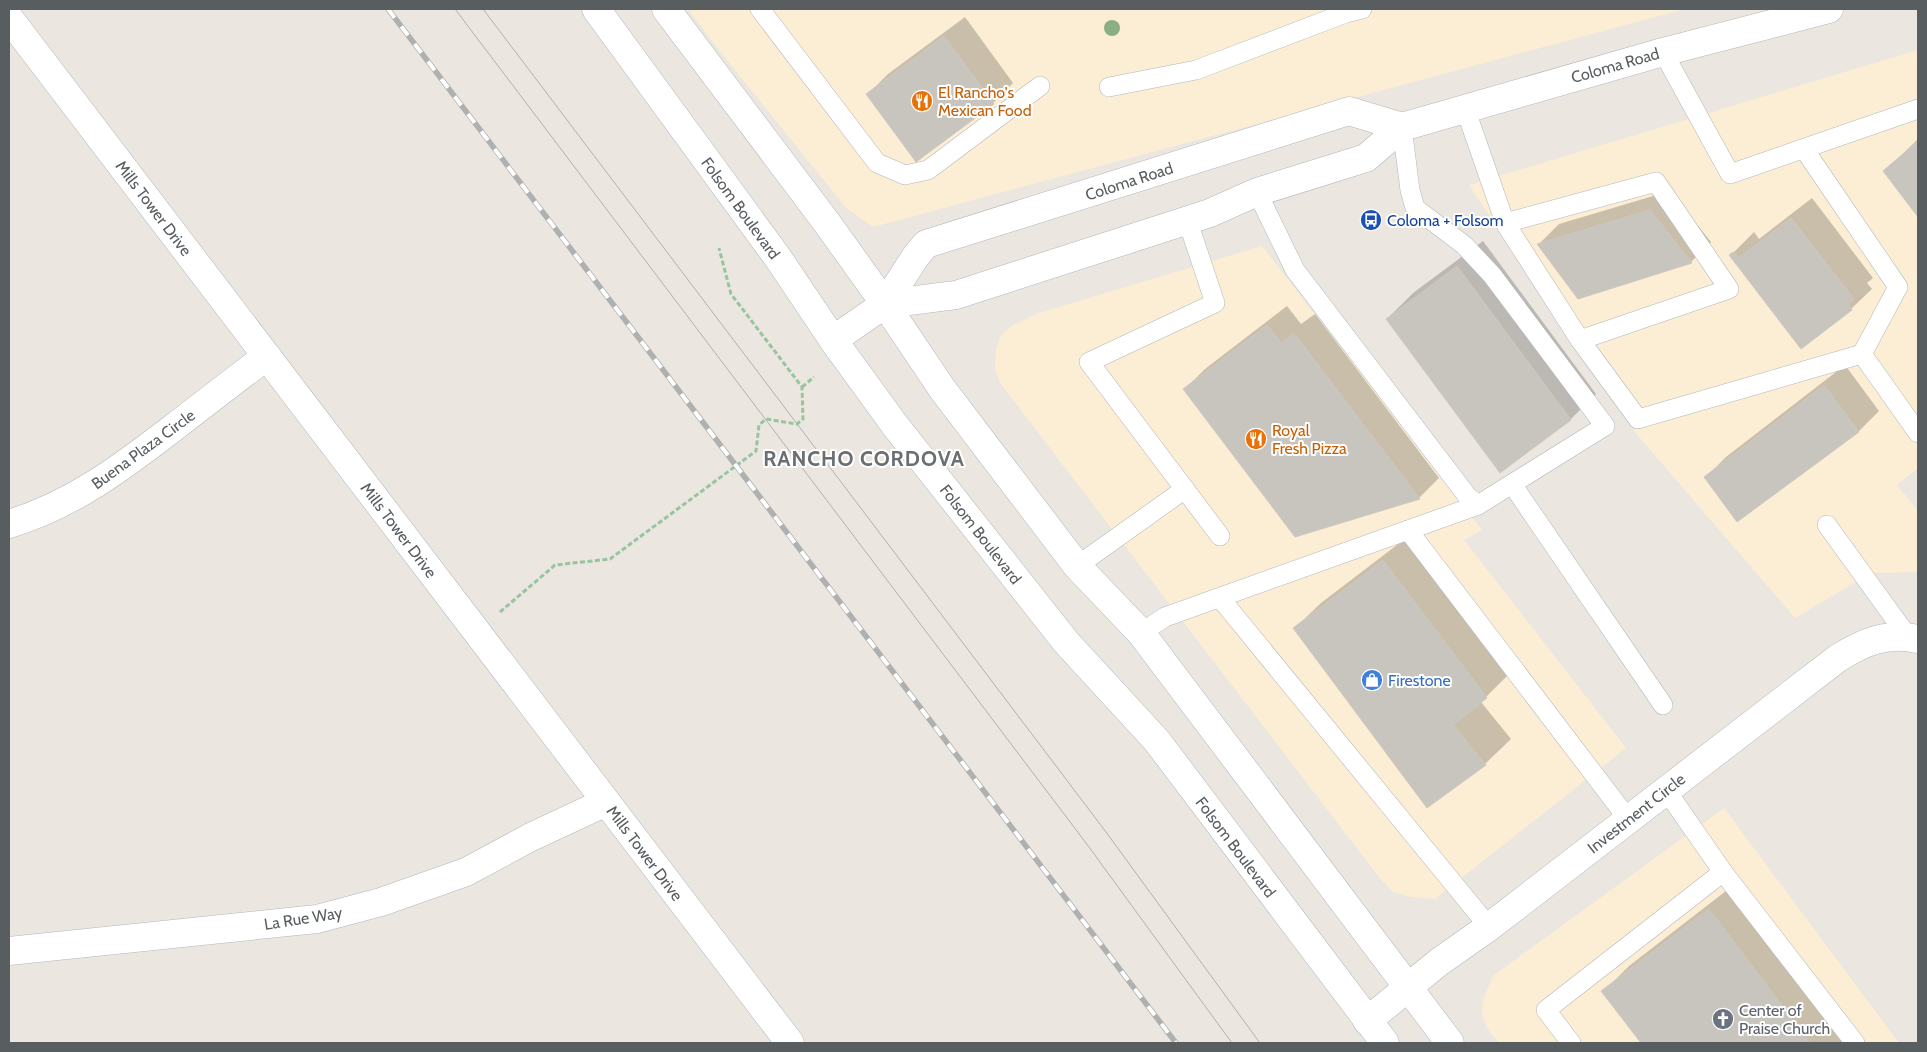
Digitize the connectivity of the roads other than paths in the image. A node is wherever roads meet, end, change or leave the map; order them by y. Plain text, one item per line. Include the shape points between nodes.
1 (596, 9) edge
2 (666, 9) edge
3 (760, 9) edge
4 (1821, 10) edge
5 (1354, 11) edge
6 (9, 18) edge
7 (1663, 52) junction
8 (1040, 86) dead end
9 (1109, 87) dead end
10 (1465, 108) junction
11 (1918, 109) edge
12 (1402, 127) junction
13 (1804, 149) junction
14 (1257, 192) junction
15 (1187, 219) junction
16 (1505, 223) junction
17 (885, 304) junction
18 (833, 340) junction
19 (1580, 340) junction
20 (1862, 354) junction
21 (267, 356) junction
22 (1918, 433) edge
23 (1512, 484) junction
24 (1185, 489) junction
25 (1478, 504) junction
26 (9, 524) edge
27 (1827, 525) dead end
28 (1408, 530) junction
29 (1220, 536) dead end
30 (1077, 566) junction
31 (1220, 598) junction
32 (1141, 633) junction
33 (1913, 638) edge
34 (1663, 704) dead end
35 (1666, 790) junction
36 (606, 802) junction
37 (1628, 819) junction
38 (1723, 872) junction
39 (1489, 927) junction
40 (9, 951) edge
41 (1407, 987) junction
42 (1367, 1021) junction
43 (790, 1043) edge
44 (1385, 1043) edge
45 (1450, 1043) edge
46 (1571, 1043) edge
47 (1854, 1043) edge

1 - 18 main road, Folsom Boulevard via 778,258
2 - 17 main road
3 - 8 lane via 877,163 905,175 928,170
4 - 7 main road, Coloma Road
5 - 9 lane via 1196,70
6 - 21 main road, Mills Tower Drive
7 - 10 main road, Coloma Road
7 - 13 lane via 1730,174
10 - 12 main road, Coloma Road
10 - 16 lane
11 - 13 lane
12 - 14 main road, Coloma Road via 1366,158
12 - 17 main road, Coloma Road via 1349,111 926,244
12 - 23 lane via 1415,208 1464,245 1492,275 1605,426
13 - 20 lane via 1898,288
14 - 15 main road, Coloma Road via 1210,213
14 - 25 lane via 1295,270 1468,497
15 - 17 main road, Coloma Road via 956,295
15 - 24 lane via 1215,303 1089,362
16 - 19 lane
16 - 19 lane via 1656,182 1728,290
17 - 18 main road, Coloma Road
17 - 30 main road via 943,390
18 - 42 main road, Folsom Boulevard via 894,424 1066,642 1157,742
19 - 20 lane via 1638,419
20 - 22 lane
21 - 26 main road, Buena Plaza Circle via 119,470 49,510
21 - 36 main road, Mills Tower Drive
23 - 25 lane
23 - 34 lane
24 - 29 lane
24 - 30 lane
25 - 28 lane
27 - 33 lane
28 - 31 lane
28 - 37 lane
30 - 32 main road
31 - 32 lane via 1165,617
31 - 39 lane
32 - 41 main road
33 - 35 main road, Investment Circle via 1883,638 1859,645
35 - 37 main road, Investment Circle
35 - 38 lane
36 - 40 main road, La Rue Way via 466,872 382,902 317,919
36 - 43 main road, Mills Tower Drive
37 - 39 main road, Investment Circle
38 - 46 lane via 1546,1010
38 - 47 lane
39 - 41 main road, Investment Circle
41 - 42 main road, Investment Circle
41 - 45 main road
42 - 44 main road, Folsom Boulevard

